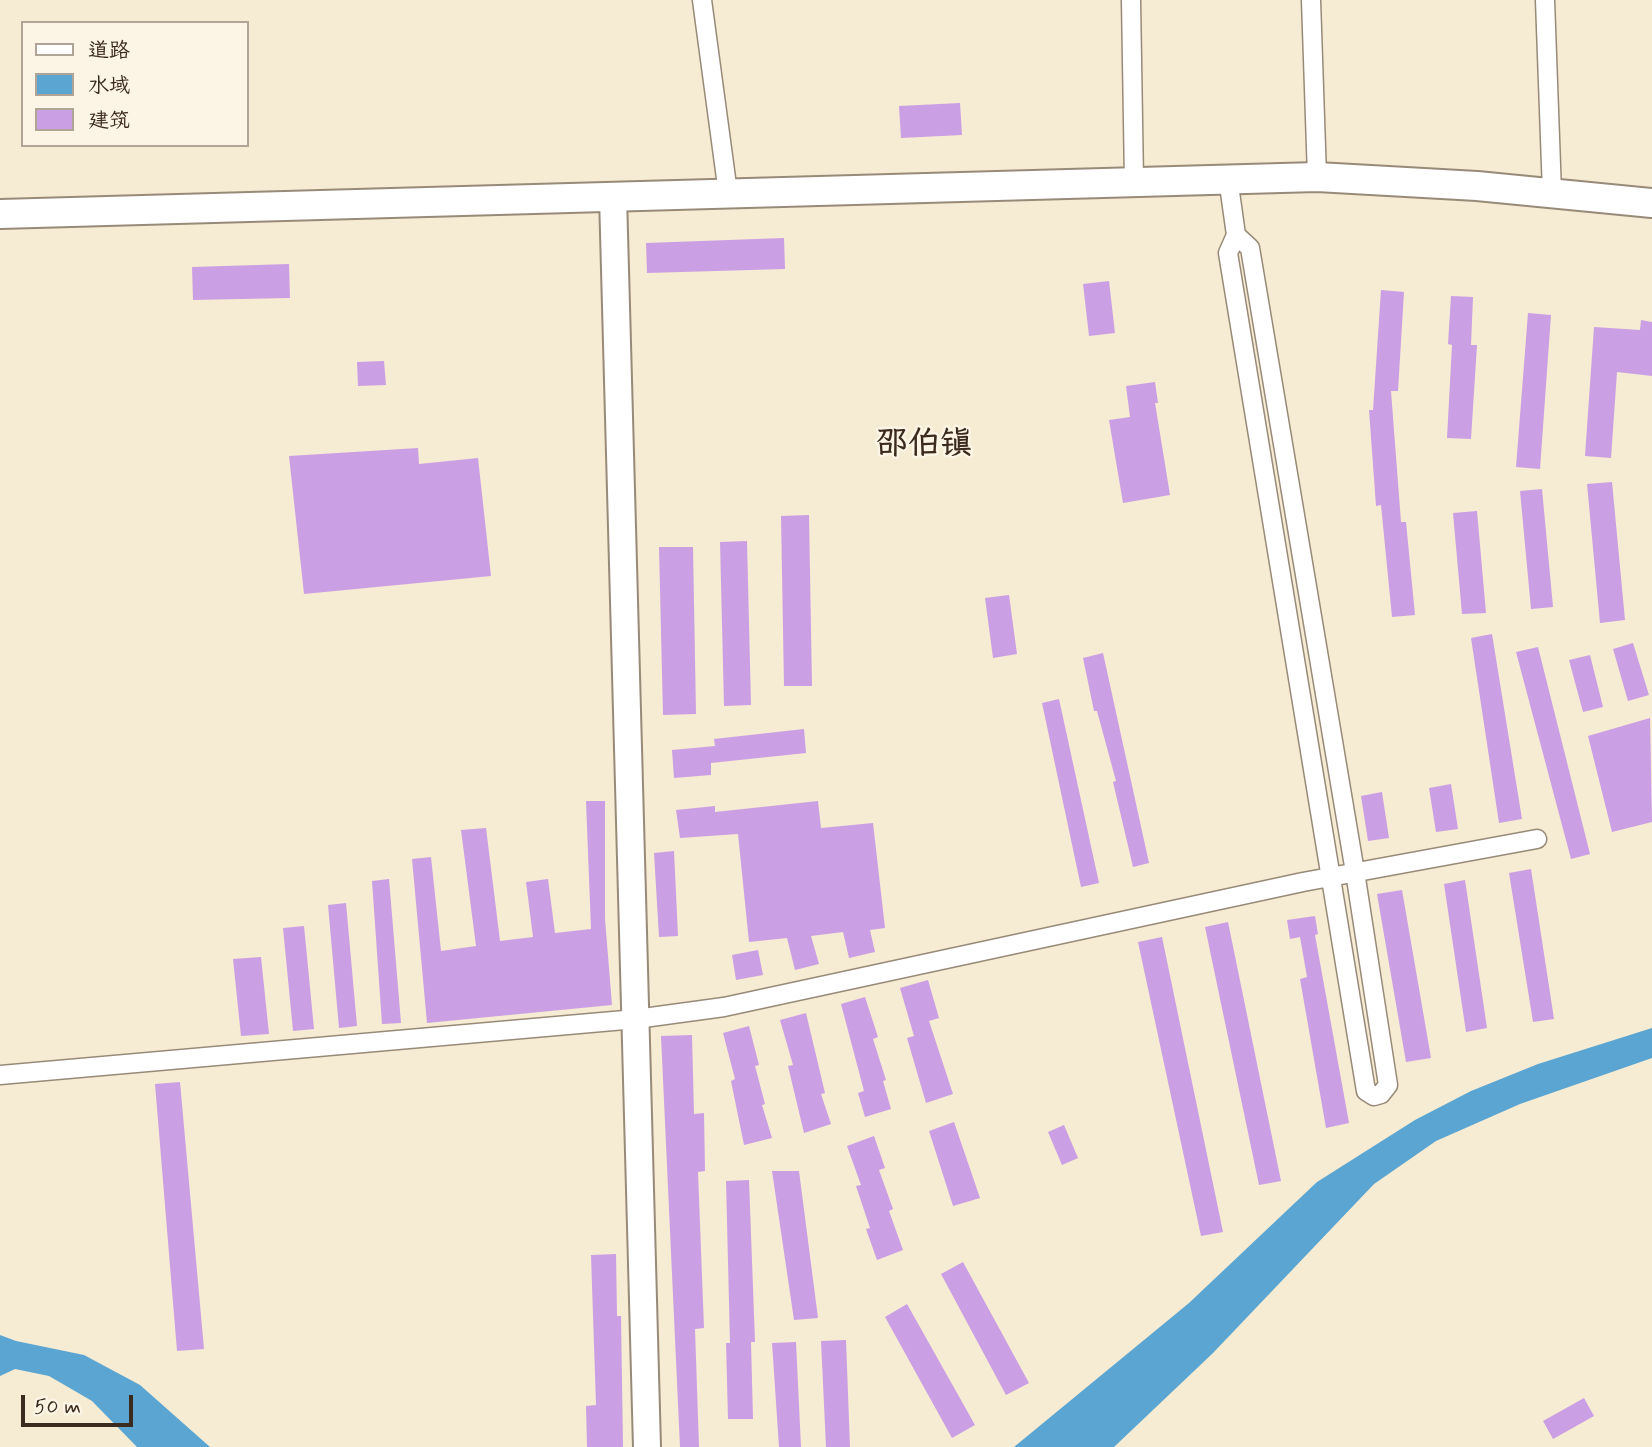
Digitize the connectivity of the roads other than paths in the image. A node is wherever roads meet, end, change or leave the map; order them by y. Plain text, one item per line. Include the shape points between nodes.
1 (702, 0) edge
2 (1131, 0) edge
3 (1311, 0) edge
4 (1545, 0) edge
5 (1317, 177) junction
6 (1228, 178) junction
7 (1134, 181) junction
8 (728, 192) junction
9 (1552, 193) junction
10 (613, 196) junction
11 (1652, 203) edge
12 (0, 214) edge
13 (1236, 235) junction
14 (1537, 839) dead end
15 (1355, 872) junction
16 (1330, 877) junction
17 (636, 1019) junction
18 (0, 1075) edge
19 (647, 1447) edge

1 - 8 street
2 - 7 street
3 - 5 street
4 - 9 street
5 - 6 main road
5 - 9 main road
6 - 7 main road
6 - 13 street
7 - 8 main road
8 - 10 main road
9 - 11 main road
10 - 12 main road
10 - 17 main road
13 - 15 street via 1251,248
13 - 16 street via 1228,253
14 - 15 street
15 - 16 street
15 - 16 street via 1388,1085 1374,1096 1366,1091
16 - 17 street via 724,1007
17 - 18 street
17 - 19 main road

